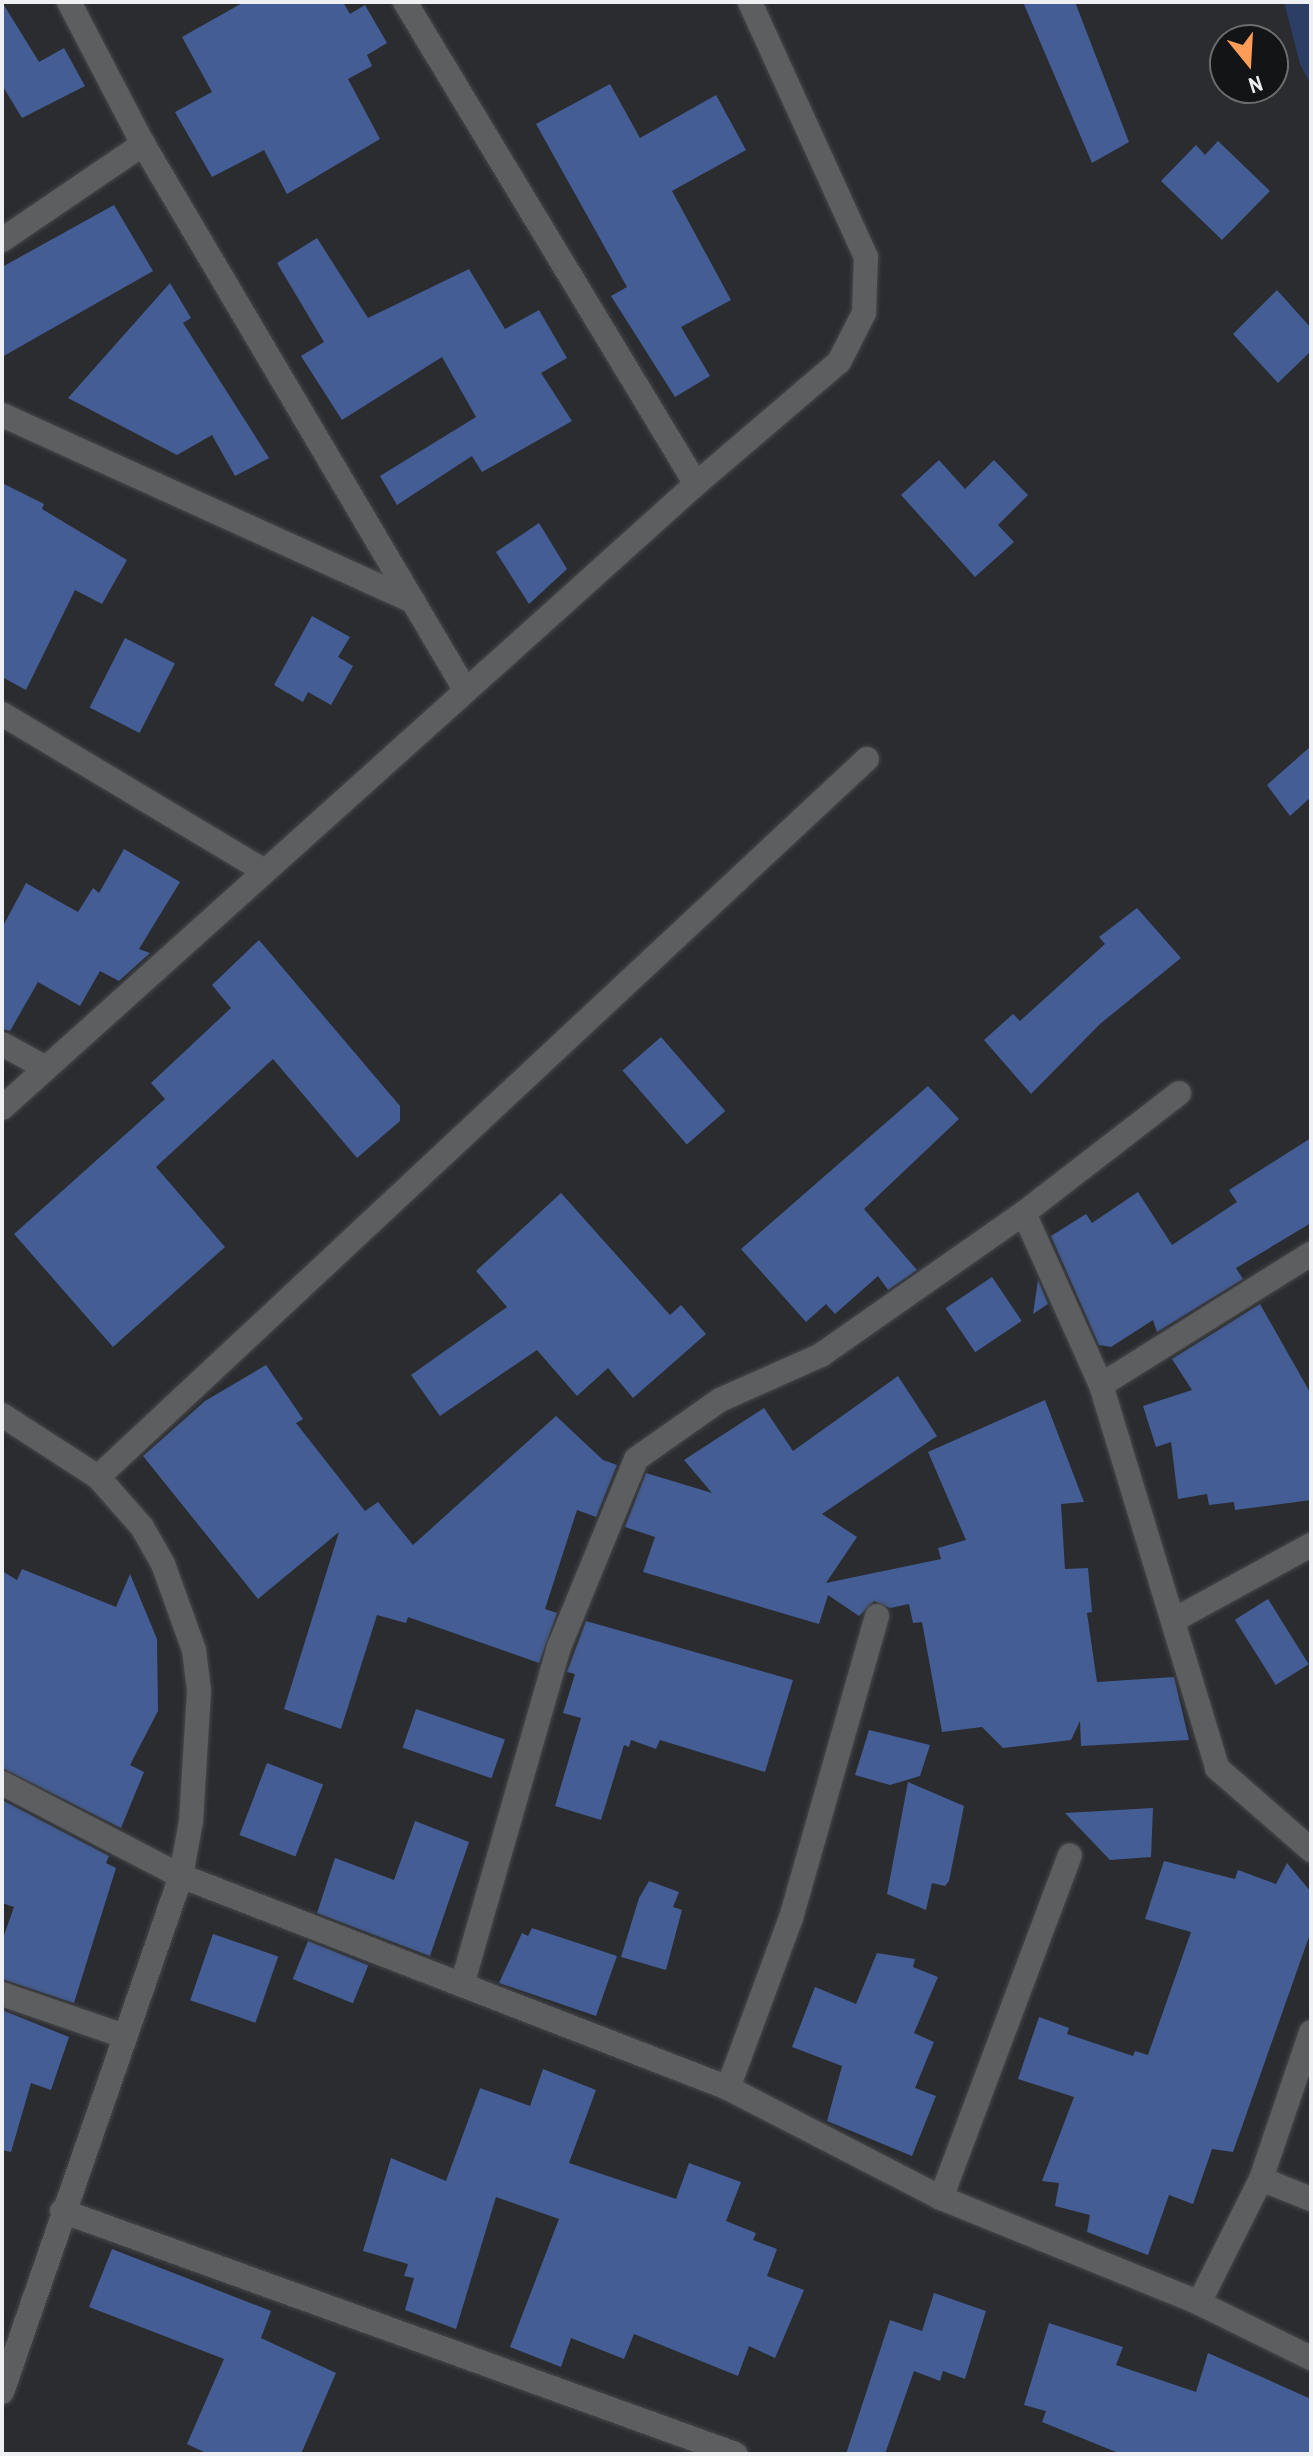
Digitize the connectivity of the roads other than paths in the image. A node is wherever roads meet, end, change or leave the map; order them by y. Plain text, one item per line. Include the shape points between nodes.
1 (69, 2) edge
2 (405, 2) edge
3 (750, 2) edge
4 (143, 144) junction
5 (2, 240) edge
6 (2, 415) edge
7 (696, 484) junction
8 (414, 602) junction
9 (466, 691) junction
10 (2, 714) edge
11 (867, 759) dead end
12 (264, 871) junction
13 (2, 1044) edge
14 (44, 1067) junction
15 (1179, 1093) dead end
16 (2, 1108) edge
17 (1024, 1213) junction
18 (1311, 1254) edge
19 (1101, 1385) junction
20 (2, 1415) edge
21 (98, 1477) junction
22 (1311, 1545) edge
23 (877, 1616) dead end
24 (1174, 1620) junction
25 (2, 1783) edge
26 (1311, 1850) edge
27 (1070, 1855) dead end
28 (181, 1876) junction
29 (462, 1985) junction
30 (2, 1994) edge
31 (1311, 2032) edge
32 (124, 2036) junction
33 (728, 2088) junction
34 (1261, 2179) junction
35 (941, 2198) junction
36 (1311, 2199) edge
37 (62, 2211) junction
38 (1199, 2303) junction
39 (11, 2337) edge
40 (1311, 2358) edge
41 (2, 2392) edge
42 (735, 2454) edge

1 - 4 street
2 - 7 street
3 - 7 street via 866,257 864,313 839,362
4 - 5 street
4 - 8 street
6 - 8 street
7 - 9 street
8 - 9 street
9 - 12 street
10 - 12 street
11 - 21 street
12 - 14 street
13 - 14 street
14 - 16 street
15 - 17 street
17 - 19 street
17 - 29 street via 821,1355 720,1400 636,1459 559,1647
18 - 19 street
19 - 24 street
20 - 21 street
21 - 28 street via 142,1527 163,1564 194,1650 199,1691 191,1821
22 - 24 street
23 - 33 street via 791,1918
24 - 26 street via 1217,1768
25 - 28 street
27 - 35 street
28 - 29 street
28 - 32 street
29 - 33 street
30 - 32 street
31 - 34 street
32 - 37 street
33 - 35 street
34 - 36 street
34 - 38 street
35 - 38 street
37 - 39 street
37 - 42 street
38 - 40 street
39 - 41 street

